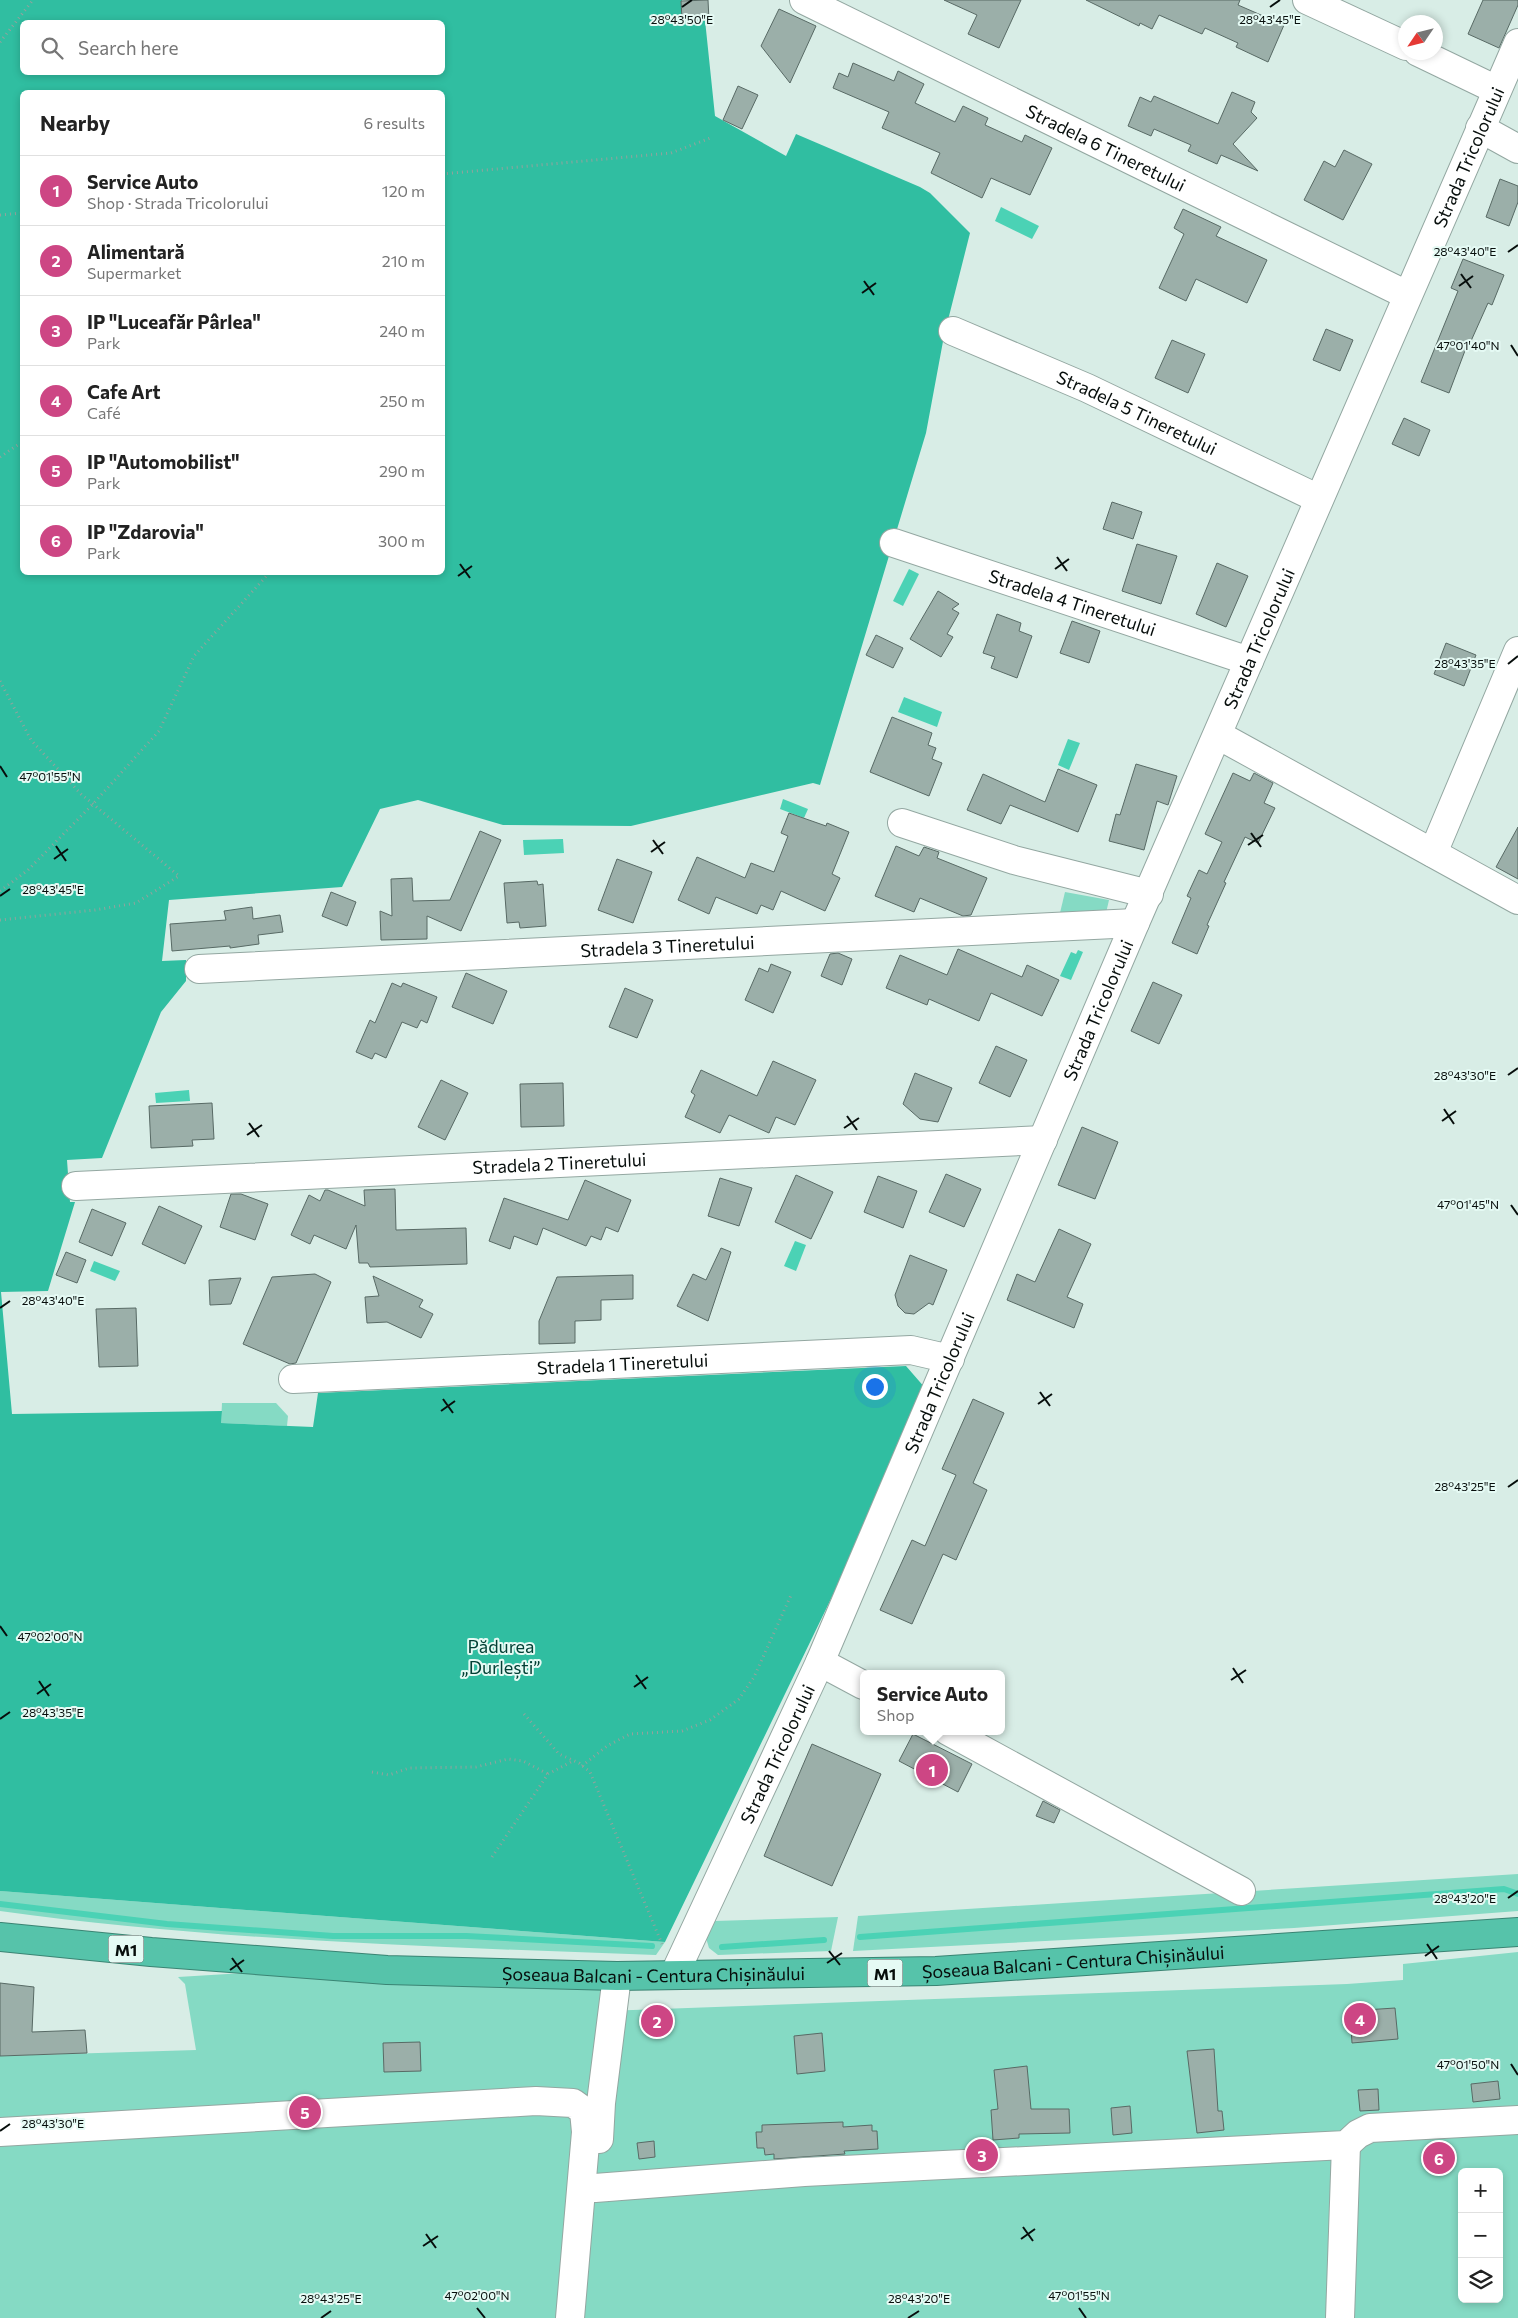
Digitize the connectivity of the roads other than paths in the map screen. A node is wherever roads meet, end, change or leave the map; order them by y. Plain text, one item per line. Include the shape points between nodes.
1 (804, 0) edge
2 (1307, 0) edge
3 (1398, 42) edge
4 (1518, 43) edge
5 (1435, 60) edge
6 (1497, 90) junction
7 (1480, 128) junction
8 (1518, 149) edge
9 (1407, 295) junction
10 (953, 331) dead end
11 (1319, 499) junction
12 (894, 543) dead end
13 (1518, 651) edge
14 (1250, 661) junction
15 (1218, 735) junction
16 (902, 823) dead end
17 (1433, 853) junction
18 (1149, 894) junction
19 (1518, 900) edge
20 (1135, 923) junction
21 (199, 969) dead end
22 (1043, 1140) junction
23 (76, 1186) dead end
24 (950, 1359) junction
25 (293, 1379) dead end
26 (820, 1662) junction
27 (860, 1683) edge
28 (955, 1735) edge
29 (1241, 1891) dead end
30 (1518, 1932) edge
31 (0, 1937) edge
32 (674, 1975) junction
33 (617, 1976) junction
34 (1518, 2120) edge
35 (0, 2132) edge
36 (1346, 2145) junction
37 (596, 2188) junction
38 (570, 2318) edge
39 (586, 2318) edge
40 (1340, 2318) edge

1 - 9 street, Stradela 6 Tineretului
2 - 3 street
4 - 6 street, Strada Tricolorului
5 - 6 street
6 - 7 street, Strada Tricolorului
7 - 8 street
7 - 9 street, Strada Tricolorului
9 - 11 street, Strada Tricolorului
10 - 11 street, Stradela 5 Tineretului via 1087,388
11 - 14 street, Strada Tricolorului
12 - 14 street, Stradela 4 Tineretului
13 - 17 street
14 - 15 street, Strada Tricolorului
15 - 17 street
15 - 18 street, Strada Tricolorului
16 - 18 street via 1014,860
17 - 19 street
18 - 20 street, Strada Tricolorului
20 - 21 street, Stradela 3 Tineretului
20 - 22 street, Strada Tricolorului
22 - 23 street, Stradela 2 Tineretului
22 - 24 street, Strada Tricolorului
24 - 25 street, Stradela 1 Tineretului via 911,1350
24 - 26 street, Strada Tricolorului
26 - 27 street
26 - 32 street, Strada Tricolorului
28 - 29 street
30 - 32 highway, Șoseaua Balcani - Centura Chișinăului / M1 via 936,1971
31 - 33 highway, Șoseaua Balcani - Centura Chișinăului / M1 via 387,1970
32 - 33 highway, Șoseaua Balcani - Centura Chișinăului / M1
33 - 37 street via 601,2103
34 - 36 street via 1370,2128
35 - 38 street via 536,2101 573,2103 584,2111 586,2132
36 - 37 street via 804,2172
36 - 40 street
37 - 39 street

